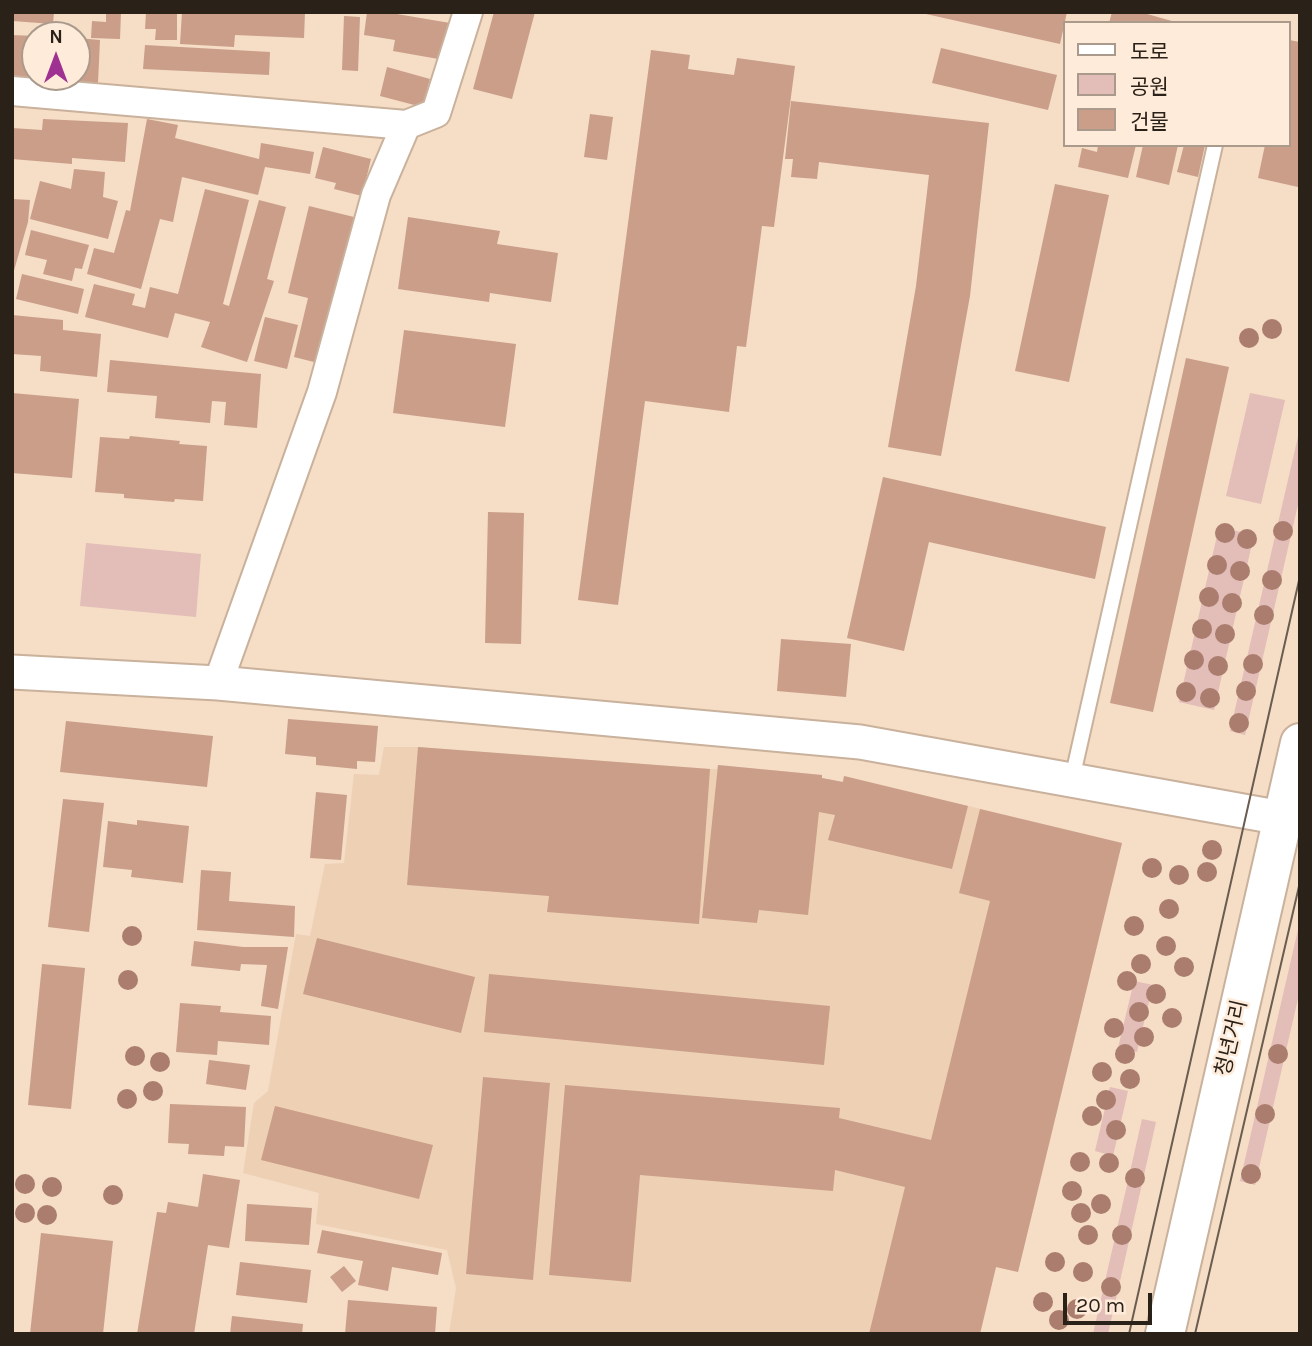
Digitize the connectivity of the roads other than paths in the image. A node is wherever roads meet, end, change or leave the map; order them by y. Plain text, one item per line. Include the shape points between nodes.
1 (468, 12) edge
2 (12, 91) edge
3 (406, 125) junction
4 (1215, 147) edge
5 (12, 672) edge
6 (218, 683) junction
7 (1300, 743) edge
8 (1072, 779) junction
9 (1282, 818) junction
10 (1165, 1334) edge

1 - 3 street via 436,113
2 - 3 street
3 - 6 street via 376,195 321,392
4 - 8 lane
5 - 6 street
6 - 8 street via 860,742
7 - 9 main road, 청년거리
8 - 9 street
9 - 10 main road, 청년거리

